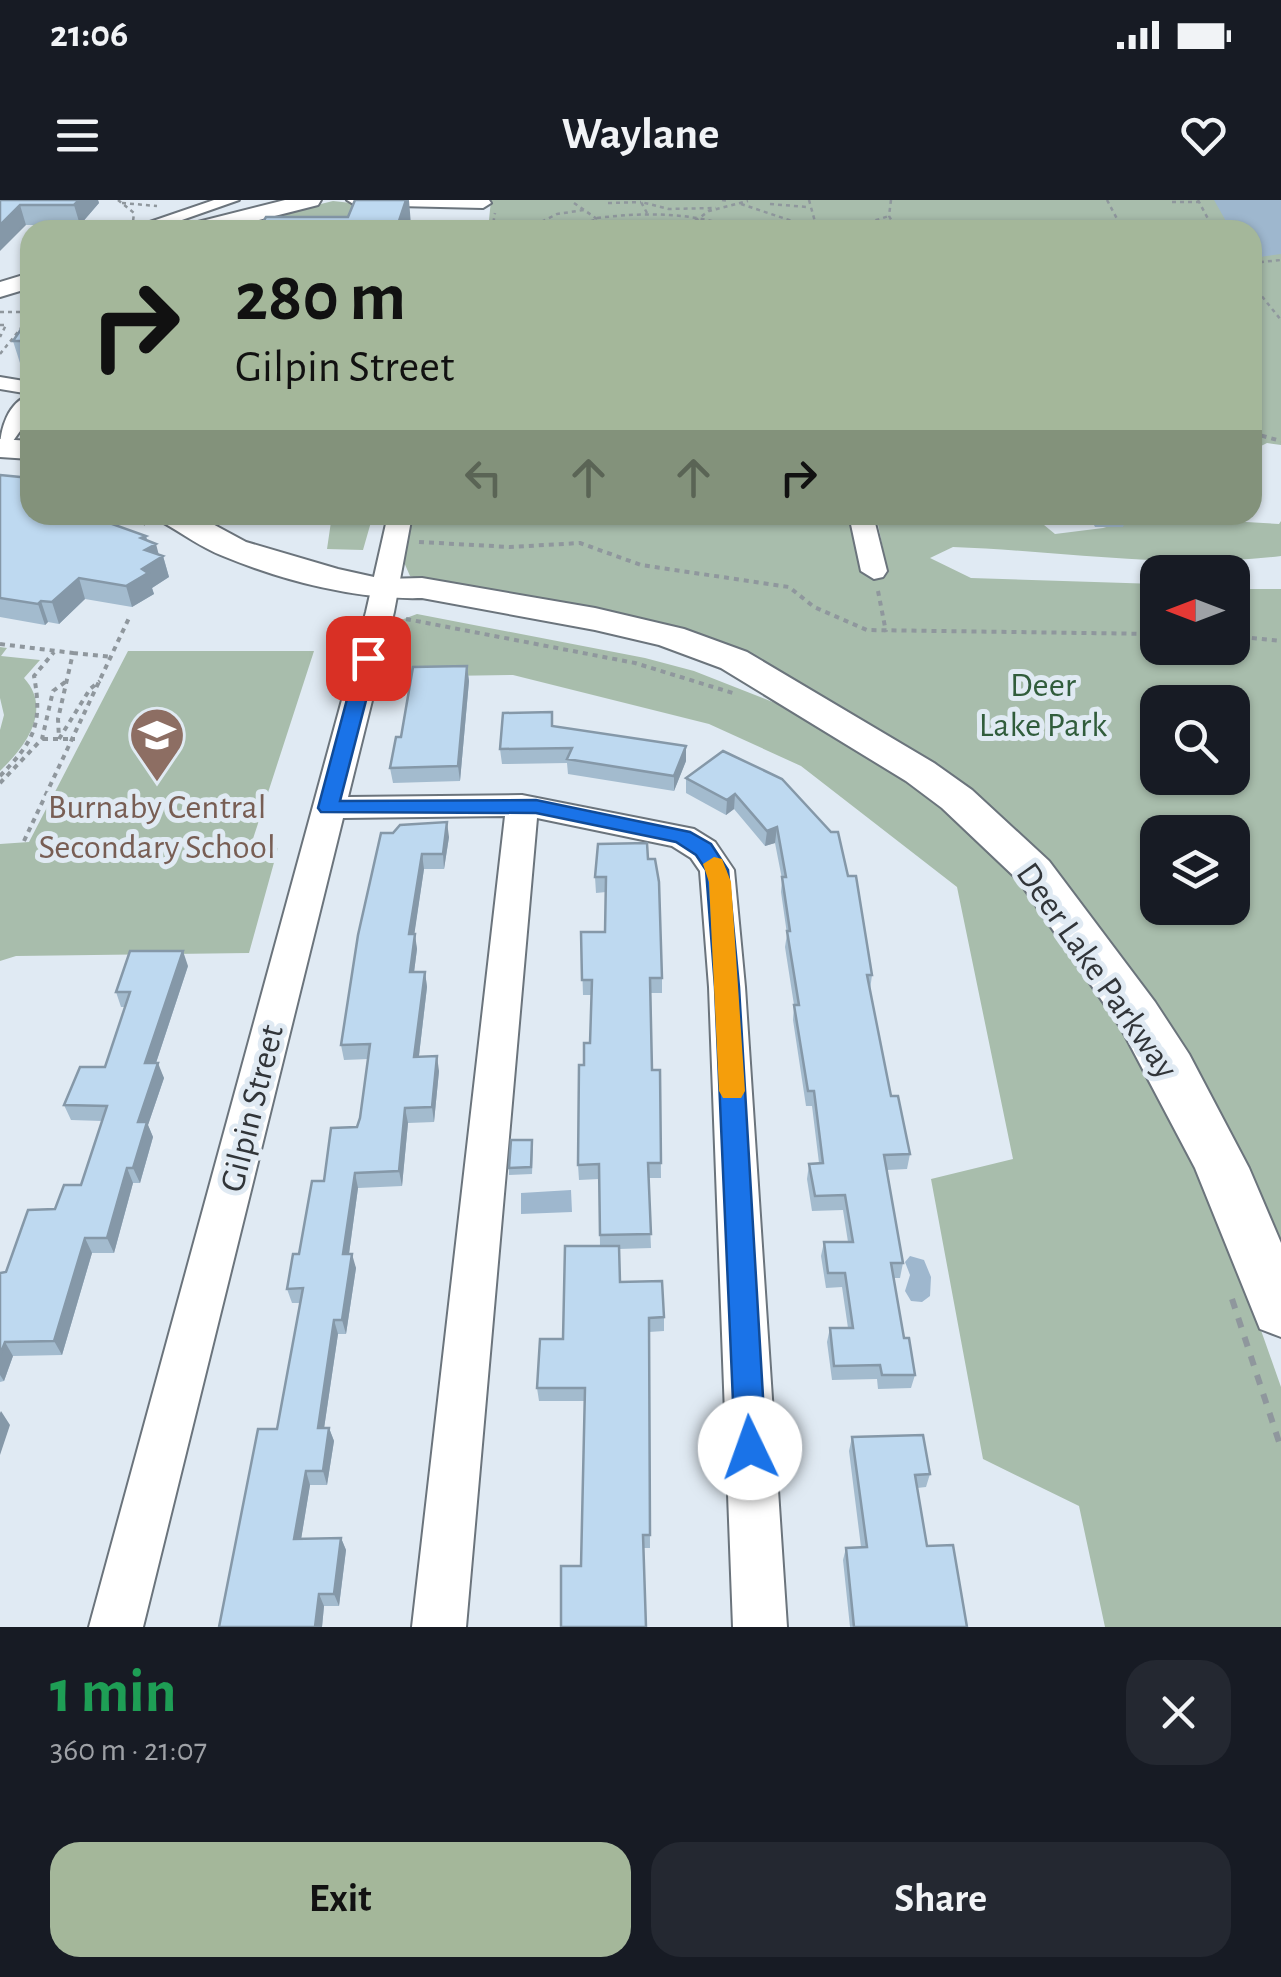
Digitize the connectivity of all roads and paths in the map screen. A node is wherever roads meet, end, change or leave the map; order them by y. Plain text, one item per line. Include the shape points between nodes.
1 (231, 200) edge
2 (276, 200) edge
3 (310, 200) edge
4 (355, 200) edge
5 (722, 200) edge
6 (808, 200) edge
7 (890, 200) edge
8 (748, 201) edge
9 (1199, 201) edge
10 (120, 202) edge
11 (483, 202) edge
12 (641, 202) edge
13 (730, 202) edge
14 (1172, 202) edge
15 (1192, 202) edge
16 (167, 203) edge
17 (608, 203) dead end
18 (574, 204) dead end
19 (741, 204) junction
20 (770, 204) dead end
21 (808, 206) junction
22 (716, 208) junction
23 (584, 210) junction
24 (647, 214) junction
25 (889, 216) junction
26 (597, 218) junction
27 (700, 218) junction
28 (179, 220) edge
29 (192, 220) edge
30 (233, 220) edge
31 (552, 220) edge
32 (590, 220) edge
33 (600, 220) edge
34 (646, 220) edge
35 (697, 220) edge
36 (714, 220) edge
37 (788, 220) edge
38 (814, 220) edge
39 (876, 220) edge
40 (892, 220) edge
41 (1262, 296) edge
42 (1281, 320) edge
43 (3, 327) edge
44 (20, 329) edge
45 (0, 337) edge
46 (1, 351) edge
47 (20, 416) edge
48 (0, 445) edge
49 (190, 525) edge
50 (398, 525) edge
51 (863, 525) edge
52 (418, 542) dead end
53 (874, 571) joint
54 (383, 589) junction
55 (129, 618) dead end
56 (406, 618) dead end
57 (886, 632) junction
58 (1140, 633) edge
59 (1250, 638) edge
60 (1281, 642) edge
61 (0, 644) edge
62 (54, 651) junction
63 (73, 653) junction
64 (112, 657) junction
65 (70, 678) junction
66 (102, 678) junction
67 (757, 690) junction
68 (42, 739) junction
69 (58, 739) junction
70 (75, 739) junction
71 (0, 780) edge
72 (522, 806) junction
73 (328, 808) junction
74 (24, 841) dead end
75 (1227, 1284) dead end
76 (1281, 1310) edge
77 (1281, 1448) edge
78 (116, 1627) edge
79 (438, 1627) edge
80 (760, 1627) edge

1 - 28 street
2 - 29 main road
3 - 30 main road
4 - 11 street
5 - 13 path
6 - 21 path
7 - 25 path
8 - 19 path
9 - 15 path
10 - 16 path
12 - 17 path
12 - 22 path
12 - 24 path
14 - 15 path
18 - 23 path
19 - 22 path
19 - 37 path
20 - 21 path
21 - 38 path
22 - 27 path
23 - 26 path
23 - 31 path
24 - 26 path
24 - 27 path
24 - 34 path
25 - 39 path
25 - 40 path
26 - 32 path
26 - 33 path
27 - 35 path
27 - 36 path
41 - 42 path
43 - 45 path
44 - 46 path
47 - 48 street
49 - 54 main road, Deer Lake Parkway via 234,550
50 - 54 street, Gilpin Street
51 - 53 street
52 - 57 path via 580,543 654,568 789,587 858,629
53 - 57 path
54 - 67 main road, Deer Lake Parkway via 411,605 602,641
54 - 73 street, Gilpin Street
55 - 64 path
56 - 67 path
57 - 58 path
59 - 60 path
61 - 62 path
62 - 63 path
62 - 71 path via 34,676 42,713 38,732
63 - 64 path
63 - 65 path
64 - 66 path
65 - 68 path via 54,691
65 - 69 path
66 - 69 path
66 - 70 path
67 - 76 main road, Deer Lake Parkway via 858,732 920,772 1034,871 1171,1068 1222,1168
68 - 69 path
68 - 71 path
69 - 70 path
70 - 74 path
72 - 73 street
72 - 79 street
72 - 80 street via 668,832 703,850 717,870
73 - 78 street, Gilpin Street
75 - 77 path

